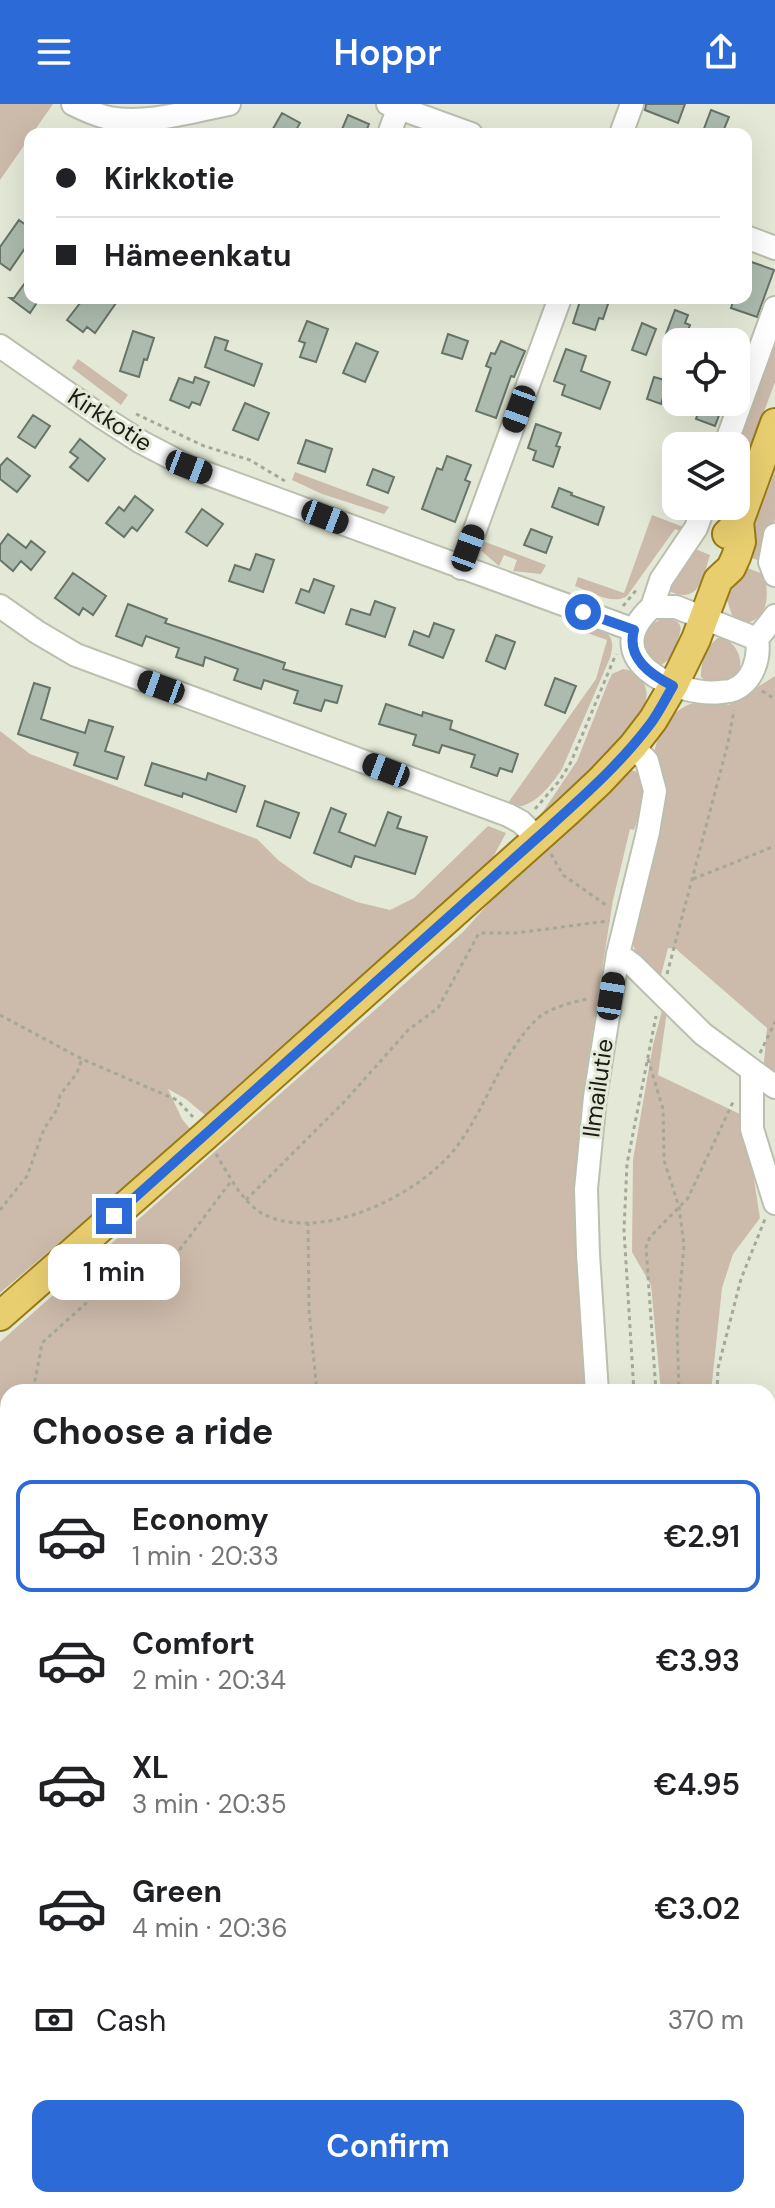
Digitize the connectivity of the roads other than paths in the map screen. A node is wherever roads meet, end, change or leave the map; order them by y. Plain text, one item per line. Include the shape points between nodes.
1 (73, 104) edge
2 (229, 104) edge
3 (632, 104) edge
4 (396, 105) edge
5 (390, 128) edge
6 (455, 128) edge
7 (623, 128) edge
8 (752, 239) edge
9 (775, 248) edge
10 (558, 304) edge
11 (775, 308) edge
12 (0, 346) edge
13 (775, 423) edge
14 (730, 432) edge
15 (699, 520) edge
16 (775, 535) edge
17 (461, 568) junction
18 (775, 575) edge
19 (0, 606) edge
20 (652, 607) junction
21 (775, 616) edge
22 (704, 618) junction
23 (624, 627) junction
24 (757, 639) junction
25 (673, 686) junction
26 (633, 746) junction
27 (529, 830) junction
28 (618, 954) junction
29 (752, 1071) junction
30 (775, 1087) edge
31 (775, 1203) edge
32 (0, 1316) edge
33 (596, 1384) edge

1 - 2 street via 127,120
3 - 7 street
4 - 5 street
4 - 6 street
8 - 9 street
10 - 17 street
11 - 14 street
12 - 17 street, Kirkkotie via 128,434 189,467
13 - 22 main road via 739,522 719,550 718,580
15 - 20 street via 661,580
16 - 18 street via 770,562
17 - 23 street, Kirkkotie
19 - 27 street via 76,655 441,790
20 - 22 street via 676,607
20 - 23 street
21 - 24 street
22 - 24 street
22 - 25 main road
23 - 25 street via 642,664
24 - 25 street via 757,662 733,690 705,693
25 - 26 main road
26 - 27 main road via 600,781
26 - 28 street, Ilmailutie via 647,761 655,791
27 - 32 main road via 205,1136
28 - 29 street via 703,1034
28 - 33 street, Ilmailutie via 586,1189
29 - 30 street
29 - 31 street via 752,1129

